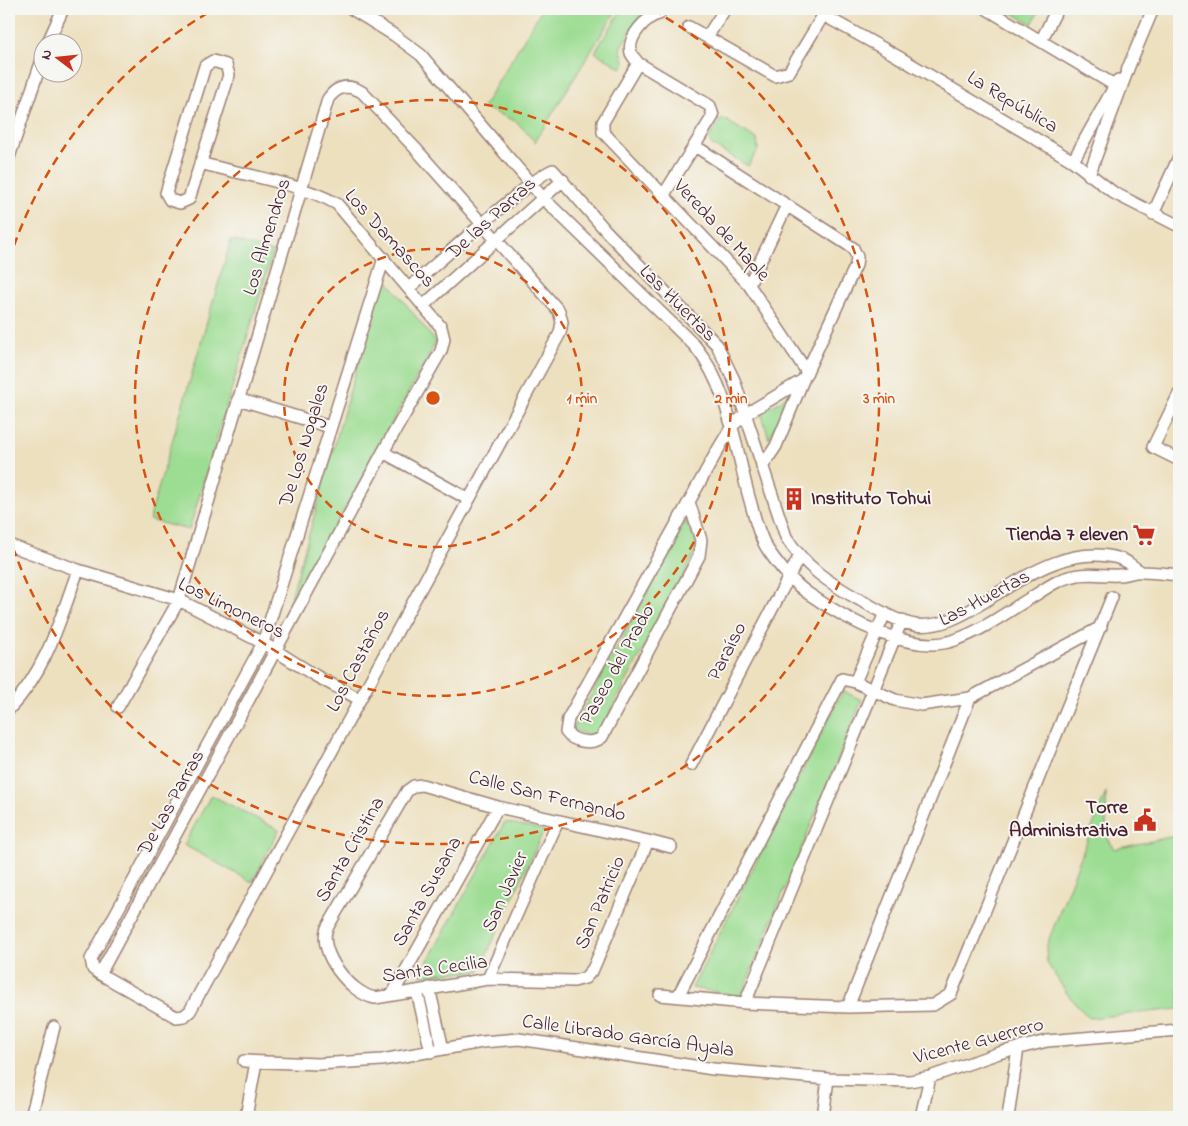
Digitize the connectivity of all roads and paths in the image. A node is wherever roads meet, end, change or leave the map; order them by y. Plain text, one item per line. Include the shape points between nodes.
1 (352, 9) edge
2 (725, 9) edge
3 (987, 9) edge
4 (1056, 9) edge
5 (1153, 9) edge
6 (60, 11) edge
7 (825, 12) edge
8 (659, 14) dead end
9 (689, 27) dead end
10 (52, 32) edge
11 (707, 37) junction
12 (1042, 41) junction
13 (638, 63) junction
14 (35, 82) edge
15 (1118, 87) junction
16 (695, 146) junction
17 (1179, 157) edge
18 (9, 158) edge
19 (1073, 161) junction
20 (200, 164) junction
21 (549, 170) joint
22 (1090, 175) junction
23 (563, 180) junction
24 (530, 184) junction
25 (302, 189) junction
26 (663, 196) junction
27 (543, 198) junction
28 (786, 206) junction
29 (1153, 214) junction
30 (482, 225) junction
31 (1179, 226) edge
32 (496, 241) junction
33 (384, 258) junction
34 (748, 286) junction
35 (409, 288) junction
36 (424, 305) junction
37 (562, 322) joint
38 (805, 376) junction
39 (1179, 394) edge
40 (238, 399) junction
41 (746, 414) junction
42 (330, 426) junction
43 (732, 426) junction
44 (383, 452) junction
45 (1179, 460) edge
46 (762, 468) junction
47 (468, 499) junction
48 (689, 502) junction
49 (9, 545) edge
50 (799, 558) junction
51 (78, 570) junction
52 (1140, 571) junction
53 (1179, 575) edge
54 (789, 576) junction
55 (1112, 597) dead end
56 (179, 600) junction
57 (885, 613) junction
58 (902, 620) junction
59 (1101, 627) junction
60 (876, 630) junction
61 (895, 637) junction
62 (263, 643) junction
63 (276, 651) junction
64 (854, 682) junction
65 (874, 691) junction
66 (970, 698) junction
67 (359, 699) junction
68 (118, 707) dead end
69 (9, 709) edge
70 (691, 765) dead end
71 (414, 786) joint
72 (498, 807) junction
73 (558, 821) junction
74 (648, 841) junction
75 (670, 847) dead end
76 (324, 936) joint
77 (100, 974) junction
78 (585, 978) joint
79 (488, 979) junction
80 (429, 988) junction
81 (417, 991) junction
82 (392, 995) junction
83 (660, 995) dead end
84 (678, 996) junction
85 (745, 1003) junction
86 (848, 1007) junction
87 (54, 1027) dead end
88 (1179, 1030) edge
89 (1018, 1048) junction
90 (437, 1050) junction
91 (930, 1077) junction
92 (828, 1079) junction
93 (1179, 1113) edge
94 (31, 1117) edge
95 (246, 1117) edge
96 (823, 1117) edge
97 (921, 1117) edge
98 (1008, 1117) edge
99 (1178, 1117) edge

1 - 24 street, Las Huertas via 421,55
2 - 11 street
3 - 12 street
4 - 12 street
5 - 15 street
6 - 10 street
7 - 11 street via 789,72 783,76 776,76
7 - 19 street, La República
8 - 13 street via 645,21 631,44 631,54
9 - 11 street
12 - 15 street
13 - 16 street via 710,106 713,116
13 - 26 street, Vereda de Maple via 603,122 603,132
14 - 18 street
15 - 19 street
15 - 22 street
16 - 26 street
16 - 28 street
17 - 29 street
19 - 22 street, La República
20 - 20 street via 229,75 226,65 213,61 205,66 184,130 166,193 170,200 180,203 189,199
20 - 25 street, Los Damascos
21 - 23 street, Las Huertas via 556,171
21 - 24 street, De las Parras
22 - 29 street, La República
23 - 27 street, De las Parras
23 - 41 street, Las Huertas via 607,232 716,345 734,380
24 - 27 street, Las Huertas
24 - 30 street, De las Parras
25 - 30 street, Los Almendros via 328,99 344,86 354,87 415,148
25 - 33 street, Los Damascos via 337,204
25 - 40 street, Los Almendros
26 - 34 street, Vereda de Maple
27 - 32 street, De las Parras
27 - 43 street, Las Huertas via 706,360 720,388
28 - 34 street
28 - 38 street via 853,248 857,257
29 - 31 street, La República
30 - 32 street, Los Almendros
30 - 35 street, De las Parras
32 - 36 street, De las Parras
32 - 37 street, Los Almendros via 559,311
33 - 35 street, Los Damascos
33 - 42 street, De Los Nogales
34 - 38 street, Vereda de Maple
35 - 36 street, Los Damascos
36 - 44 street, Los Damascos via 441,327 444,338 441,351
37 - 47 street, Los Castaños via 560,333
38 - 41 street, Paseo del Prado
38 - 46 street via 776,446
39 - 45 street via 1153,446
40 - 42 street
40 - 56 street, Los Almendros
41 - 43 street, Paseo del Prado
41 - 46 street, Las Huertas
42 - 62 street, De Los Nogales
43 - 48 street, Paseo del Prado
43 - 54 street, Las Huertas via 757,524 767,549
44 - 47 street
44 - 63 street
46 - 50 street, Las Huertas via 786,537
47 - 67 street, Los Castaños
48 - 48 street, Paseo del Prado via 568,719 566,732 574,739 593,742 602,737 699,556 701,540
49 - 51 street, Los Limoneros
50 - 54 street, Paraíso
50 - 57 street, Las Huertas via 852,595
51 - 56 street, Los Limoneros
51 - 69 street via 44,659 25,693
52 - 53 street, Las Huertas
52 - 58 street, Las Huertas via 1122,559 1090,555 1069,557 1048,565 949,621 914,625
52 - 61 street, Las Huertas via 1074,576 1058,581 980,628 936,646 914,644
54 - 60 street, Las Huertas via 808,593
54 - 70 street, Paraíso
55 - 59 street
56 - 62 street, Los Limoneros
56 - 68 street, Los Almendros
57 - 58 street, Las Huertas
57 - 60 street
58 - 61 street
59 - 66 street
59 - 86 street via 951,994 933,1005
60 - 61 street, Las Huertas
60 - 64 street
61 - 65 street
62 - 63 street, Los Limoneros
62 - 77 street, De Las Parras via 91,959 90,964
63 - 67 street, Los Limoneros
63 - 77 street, De Las Parras
64 - 65 street
64 - 84 street via 846,678 840,681
65 - 66 street via 894,700 921,705
65 - 85 street
66 - 86 street
67 - 77 street, Los Castaños via 190,1011 176,1017
71 - 72 street, Calle San Fernando via 422,784
71 - 76 street, Santa Cristina via 406,791
72 - 73 street, Calle San Fernando
72 - 82 street, Santa Susana
73 - 74 street, Calle San Fernando
73 - 79 street, San Javier
74 - 75 street, Calle San Fernando
74 - 78 street, San Patricio via 593,969
76 - 82 street, Santa Cecilia via 341,975 355,990 375,998
78 - 79 street, Santa Cecilia via 574,981
79 - 80 street, Santa Cecilia
80 - 81 street, Santa Cecilia
80 - 90 street
81 - 82 street, Santa Cecilia
81 - 90 street
83 - 84 street
84 - 85 street
85 - 86 street
87 - 94 street
88 - 89 street, Vicente Guerrero via 1089,1036
89 - 91 street, Vicente Guerrero
89 - 98 street
90 - 92 street, Calle Librado García Ayala via 519,1040 713,1069
90 - 95 street, Calle Librado García Ayala via 382,1060 318,1064 250,1062
91 - 92 street, Vicente Guerrero via 887,1081
91 - 97 street
92 - 96 street
93 - 99 street

